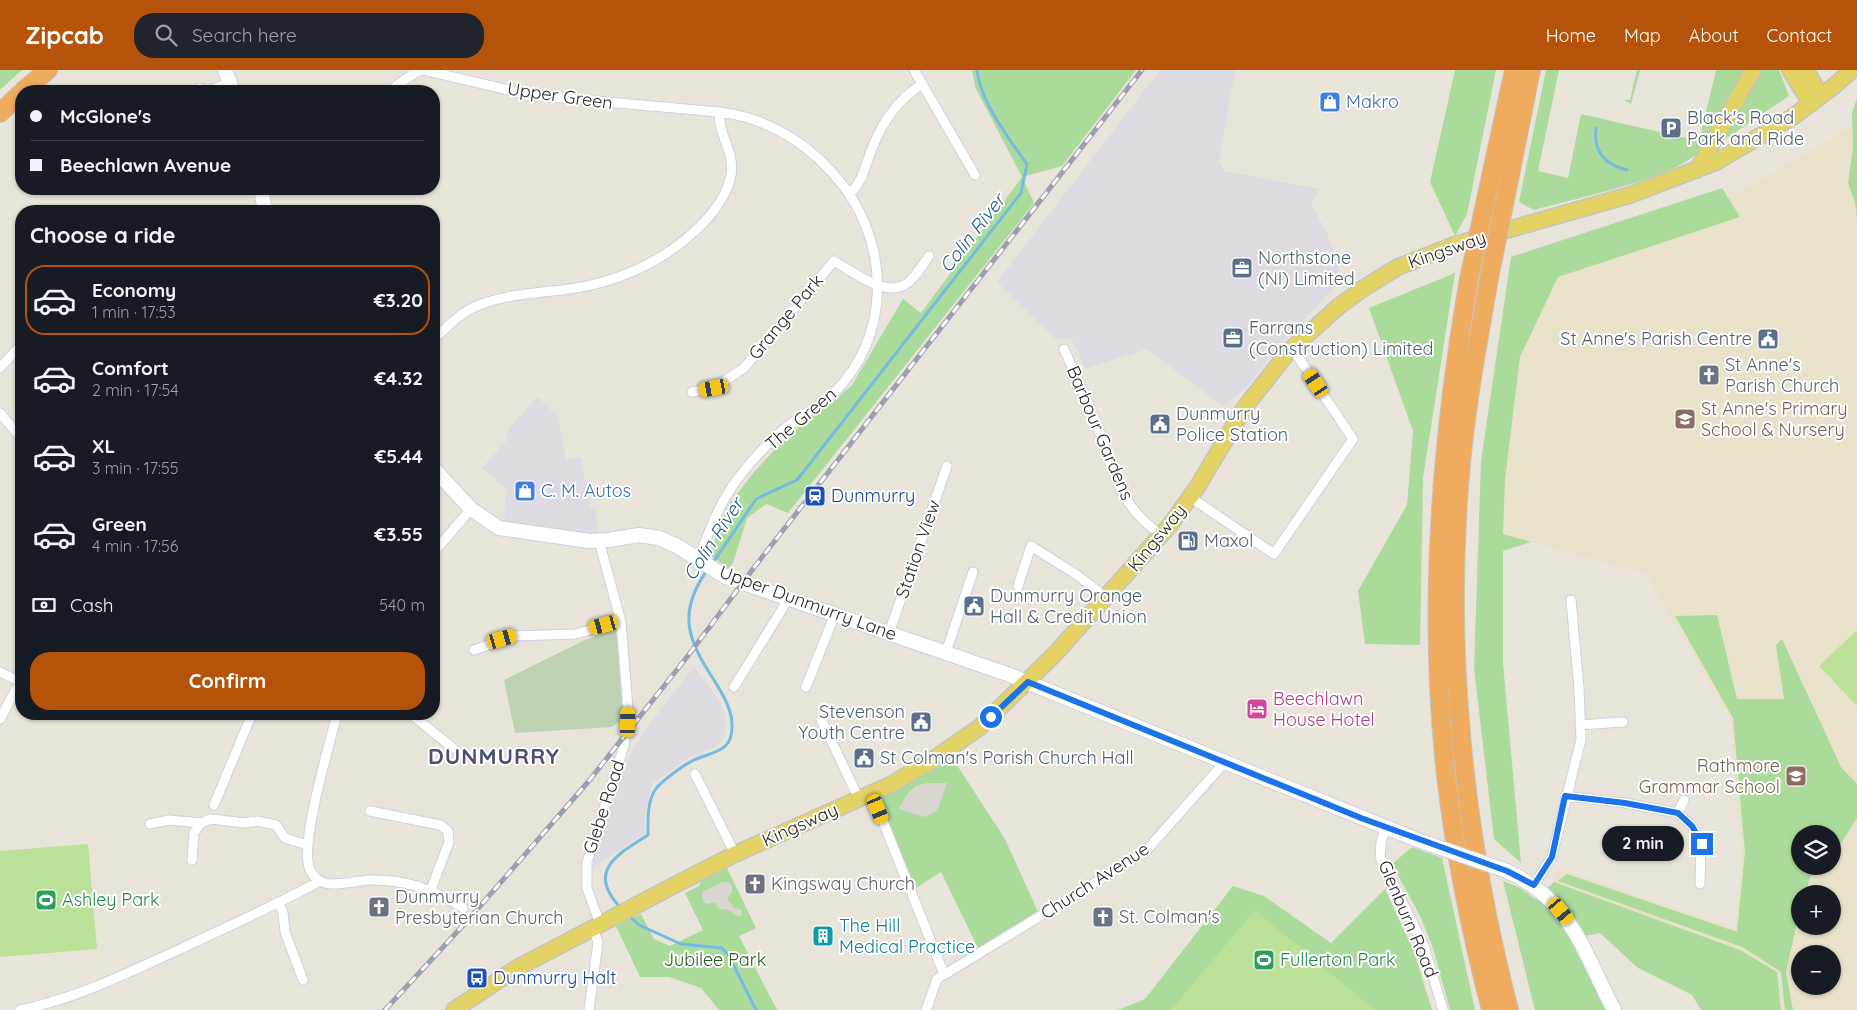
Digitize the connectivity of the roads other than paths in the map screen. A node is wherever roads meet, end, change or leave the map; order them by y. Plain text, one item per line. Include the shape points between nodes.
1 (48, 70) edge
2 (914, 70) edge
3 (1514, 70) edge
4 (1531, 70) edge
5 (1753, 70) edge
6 (1790, 70) edge
7 (1806, 70) edge
8 (1852, 70) edge
9 (922, 84) junction
10 (30, 85) edge
11 (397, 85) edge
12 (15, 99) edge
13 (1816, 100) junction
14 (680, 109) joint
15 (719, 112) junction
16 (0, 113) edge
17 (1697, 170) junction
18 (975, 175) dead end
19 (849, 194) junction
20 (929, 256) dead end
21 (878, 284) junction
22 (440, 334) edge
23 (1064, 349) dead end
24 (1290, 350) junction
25 (15, 352) edge
26 (0, 368) edge
27 (692, 392) dead end
28 (0, 413) edge
29 (15, 431) edge
30 (947, 466) dead end
31 (440, 476) edge
32 (1190, 497) junction
33 (471, 510) junction
34 (1161, 535) junction
35 (599, 541) junction
36 (440, 545) edge
37 (700, 561) junction
38 (973, 572) dead end
39 (1018, 586) dead end
40 (789, 598) junction
41 (1107, 598) junction
42 (1571, 600) dead end
43 (835, 614) junction
44 (621, 622) junction
45 (889, 632) junction
46 (474, 650) dead end
47 (946, 652) junction
48 (0, 672) edge
49 (15, 679) edge
50 (1028, 682) junction
51 (734, 687) dead end
52 (806, 687) dead end
53 (15, 693) edge
54 (0, 719) edge
55 (821, 719) dead end
56 (249, 720) edge
57 (336, 720) edge
58 (418, 720) edge
59 (1623, 722) dead end
60 (1580, 725) junction
61 (453, 748) dead end
62 (1224, 763) junction
63 (696, 774) dead end
64 (1565, 796) junction
65 (865, 797) junction
66 (1684, 800) dead end
67 (214, 805) dead end
68 (370, 811) dead end
69 (1678, 813) junction
70 (201, 823) junction
71 (150, 824) dead end
72 (1385, 828) junction
73 (307, 844) junction
74 (735, 854) junction
75 (192, 860) dead end
76 (320, 881) junction
77 (1700, 884) dead end
78 (1534, 885) junction
79 (430, 889) junction
80 (279, 903) junction
81 (463, 908) dead end
82 (597, 926) junction
83 (944, 974) junction
84 (304, 980) dead end
85 (20, 1010) edge
86 (454, 1010) edge
87 (589, 1010) edge
88 (926, 1010) edge
89 (1444, 1010) edge
90 (1491, 1010) edge
91 (1509, 1010) edge
92 (1614, 1010) edge

1 - 10 highway
2 - 9 street
3 - 90 highway, bridge via 1470,279 1452,383 1442,465 1438,560 1441,723 1449,801
4 - 91 highway, bridge via 1468,396 1461,465 1456,644 1467,798 1490,927
5 - 17 main road
6 - 13 main road
7 - 13 main road
8 - 13 main road, Kingsway
9 - 18 street
9 - 19 street via 891,112 860,179
11 - 14 street, Upper Green via 424,70 529,95
12 - 16 highway
13 - 17 main road, Kingsway via 1726,158
14 - 15 street, The Green
15 - 19 street, The Green via 751,118 797,141 831,171
15 - 22 street via 720,128 732,161 730,181 712,214 687,238 651,263 615,279 480,304
17 - 24 main road, Kingsway via 1630,196 1454,245 1398,267 1338,307
19 - 21 street, The Green via 869,230
20 - 21 street via 907,284 892,289
21 - 27 street, Grange Park via 834,260 744,368 714,388
21 - 37 street, The Green via 877,307 870,335 855,368 832,395 788,426 742,473 721,505
23 - 34 street, Barbour Gardens via 1122,494 1134,511
24 - 32 main road, Kingsway via 1245,407
24 - 32 street via 1353,439 1274,554
25 - 26 street
28 - 29 street
30 - 45 street, Station View
31 - 33 street, Upper Dunmurry Lane
32 - 34 main road, Kingsway
33 - 35 street, Upper Dunmurry Lane via 499,528
33 - 36 street
34 - 41 main road, Kingsway
35 - 37 street, Upper Dunmurry Lane via 651,536 677,546
35 - 44 street, Glebe Road
37 - 40 street, Upper Dunmurry Lane via 719,573
38 - 47 street
39 - 41 street via 1031,546
40 - 43 street, Upper Dunmurry Lane
40 - 51 street
41 - 50 main road, Kingsway
42 - 60 street
43 - 45 street, Upper Dunmurry Lane
43 - 52 street
44 - 46 street via 575,634 514,636
44 - 82 street, Glebe Road via 626,733 587,862 587,888
45 - 47 street, Upper Dunmurry Lane
47 - 50 street, Upper Dunmurry Lane
48 - 49 street
50 - 62 street, Upper Dunmurry Lane
50 - 65 main road, Kingsway via 958,743
53 - 54 street
55 - 65 street
56 - 67 street
57 - 73 street
58 - 61 street
59 - 60 street
60 - 64 street via 1581,739
62 - 72 street, Upper Dunmurry Lane
62 - 83 street, Church Avenue via 1145,852
63 - 74 street
64 - 69 street
64 - 78 street via 1552,857
65 - 74 main road, Kingsway
65 - 83 street
66 - 69 street
68 - 79 street via 440,825 448,831 449,842
69 - 77 street via 1692,826 1702,844
70 - 71 street via 169,820
70 - 73 street via 211,819 245,824 257,820 276,825 285,838
70 - 75 street via 194,833
72 - 78 street, Upper Dunmurry Lane, bridge via 1507,871
72 - 89 street, Glenburn Road via 1380,857 1424,946
73 - 76 street via 309,868
74 - 82 main road, Kingsway
76 - 79 street via 331,884 393,881
76 - 80 street
78 - 92 street, Upper Dunmurry Lane via 1568,919
79 - 81 street
80 - 84 street via 284,912 285,932
80 - 85 street via 106,982 54,1003
82 - 86 main road, Kingsway via 517,968
82 - 87 street via 598,942
83 - 88 street, Church Avenue via 938,979

